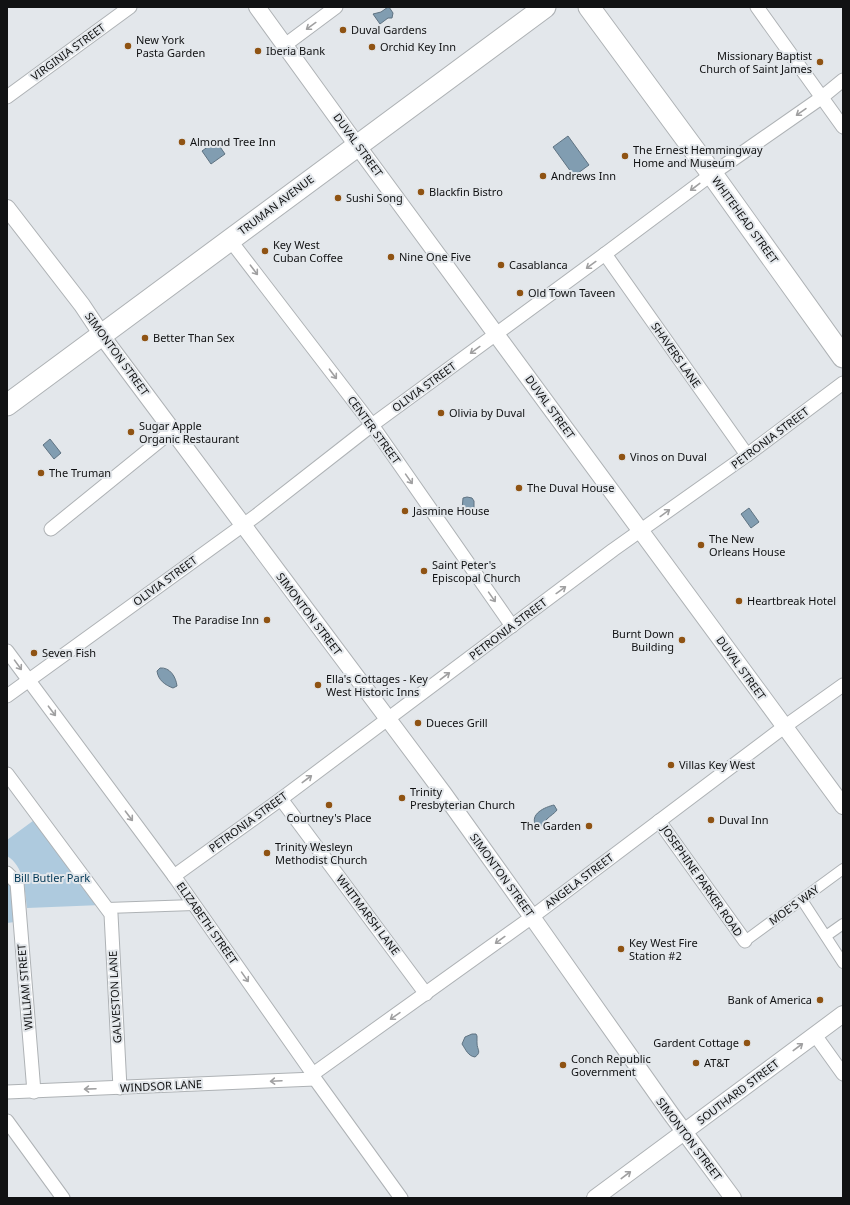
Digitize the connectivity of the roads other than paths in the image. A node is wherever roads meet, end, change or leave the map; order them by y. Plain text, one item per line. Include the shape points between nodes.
1 (130, 7) edge
2 (257, 7) edge
3 (336, 7) edge
4 (545, 7) edge
5 (589, 7) edge
6 (756, 7) edge
7 (285, 45) junction
8 (843, 80) edge
9 (7, 97) edge
10 (821, 98) junction
11 (843, 127) edge
12 (358, 145) junction
13 (712, 174) junction
14 (7, 208) edge
15 (230, 240) junction
16 (605, 254) junction
17 (497, 334) junction
18 (102, 335) junction
19 (843, 357) edge
20 (843, 383) edge
21 (7, 404) edge
22 (372, 425) junction
23 (173, 430) junction
24 (747, 455) junction
25 (242, 525) junction
26 (51, 529) dead end
27 (641, 530) junction
28 (512, 626) junction
29 (7, 651) edge
30 (28, 680) junction
31 (843, 685) edge
32 (7, 696) edge
33 (387, 719) junction
34 (784, 727) junction
35 (7, 774) edge
36 (281, 799) junction
37 (843, 806) edge
38 (659, 821) junction
39 (843, 869) edge
40 (7, 873) edge
41 (174, 876) junction
42 (802, 900) junction
43 (194, 905) junction
44 (107, 908) junction
45 (532, 917) junction
46 (843, 924) edge
47 (826, 936) junction
48 (744, 941) joint
49 (843, 963) edge
50 (426, 994) junction
51 (843, 1014) edge
52 (815, 1035) junction
53 (843, 1074) edge
54 (314, 1076) junction
55 (120, 1088) junction
56 (7, 1092) edge
57 (34, 1092) junction
58 (7, 1121) edge
59 (684, 1132) junction
60 (63, 1198) edge
61 (401, 1198) edge
62 (595, 1198) edge
63 (733, 1198) edge

1 - 9 street, VIRGINIA STREET
2 - 7 street, DUVAL STREET
3 -> 7 street
4 - 12 main road, TRUMAN AVENUE
5 - 13 main road, WHITEHEAD STREET
6 - 10 street
7 - 12 street, DUVAL STREET
8 - 10 street, OLIVIA STREET
10 - 11 street
10 -> 13 street, OLIVIA STREET
12 - 15 main road, TRUMAN AVENUE
12 - 17 street, DUVAL STREET
13 -> 16 street, OLIVIA STREET
13 - 19 main road, WHITEHEAD STREET
14 - 18 street, SIMONTON STREET
15 - 18 main road, TRUMAN AVENUE
15 -> 22 street, CENTER STREET
16 -> 17 street, OLIVIA STREET
16 - 24 street, SHAVERS LANE
17 -> 22 street, OLIVIA STREET
17 - 27 street, DUVAL STREET
18 - 21 main road, TRUMAN AVENUE
18 - 23 street, SIMONTON STREET
20 - 24 street, PETRONIA STREET
22 - 25 street, OLIVIA STREET
22 -> 28 street, CENTER STREET
23 - 25 street, SIMONTON STREET
23 - 26 street
27 -> 24 street, PETRONIA STREET
25 - 30 street, OLIVIA STREET
25 - 33 street, SIMONTON STREET
28 -> 27 street, PETRONIA STREET
27 - 34 street, DUVAL STREET
33 -> 28 street, PETRONIA STREET
29 -> 30 street, ELIZABETH STREET
30 - 32 street, OLIVIA STREET
30 -> 41 street, ELIZABETH STREET
31 - 34 street, ANGELA STREET
36 -> 33 street, PETRONIA STREET
33 - 45 street, SIMONTON STREET
34 - 37 street, DUVAL STREET
34 - 38 street, ANGELA STREET
35 - 44 street, GALVESTON LANE
36 - 41 street, PETRONIA STREET
36 - 50 street, WHITMARSH LANE
38 - 45 street, ANGELA STREET
38 - 48 street, JOSEPHINE PARKER ROAD
39 - 42 street, MOE'S WAY
40 - 57 street, WILLIAM STREET via 17,883
41 - 43 street, ELIZABETH STREET
42 - 47 street
42 - 48 street, MOE'S WAY
43 - 44 street
43 -> 54 street, ELIZABETH STREET
44 - 55 street, GALVESTON LANE via 111,914
45 -> 50 street, ANGELA STREET
45 - 59 street, SIMONTON STREET
46 - 47 street
47 - 49 street
50 -> 54 street, ANGELA STREET
51 - 52 street, SOUTHARD STREET
52 - 53 street
59 -> 52 street, SOUTHARD STREET
54 -> 55 street, WINDSOR LANE
54 - 61 street, ELIZABETH STREET
55 -> 57 street, WINDSOR LANE
56 - 57 street, WINDSOR LANE
58 - 60 street
62 -> 59 street, SOUTHARD STREET
59 - 63 street, SIMONTON STREET

